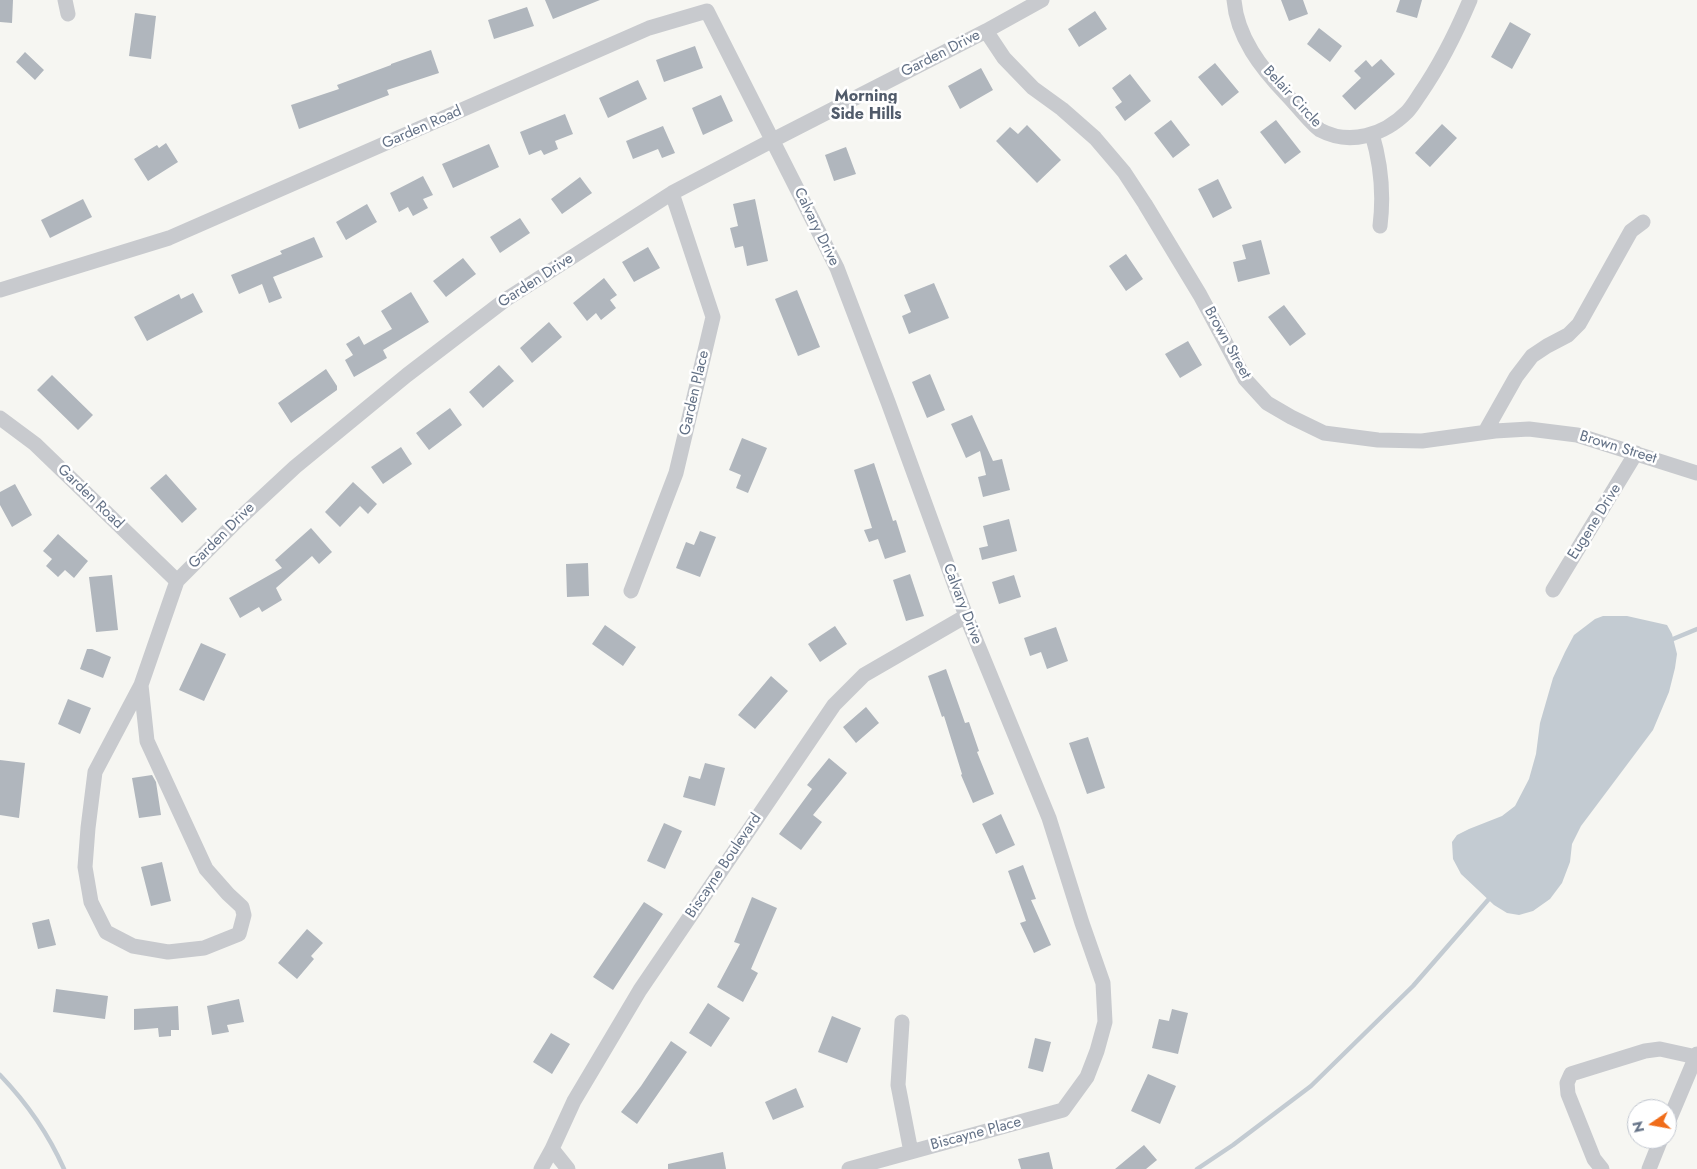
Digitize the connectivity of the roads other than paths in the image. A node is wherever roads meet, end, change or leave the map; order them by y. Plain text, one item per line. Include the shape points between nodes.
1 (1042, 0) edge
2 (1234, 0) edge
3 (1470, 0) edge
4 (986, 31) junction
5 (1372, 134) junction
6 (773, 140) junction
7 (672, 194) junction
8 (1643, 222) dead end
9 (1380, 226) dead end
10 (0, 290) edge
11 (0, 418) edge
12 (1486, 432) junction
13 (1636, 453) junction
14 (1697, 473) edge
15 (177, 581) junction
16 (632, 590) dead end
17 (1553, 590) dead end
18 (966, 616) junction
19 (141, 685) junction
20 (902, 1022) dead end
21 (1696, 1056) edge
22 (1087, 1077) joint
23 (1677, 1101) edge
24 (552, 1149) junction
25 (1657, 1149) edge
26 (911, 1152) junction
27 (541, 1169) edge
28 (568, 1169) edge
29 (849, 1169) edge
30 (1602, 1169) edge
31 (1648, 1169) edge

1 - 4 street, Garden Drive
2 - 5 street, Belair Circle via 1241,33 1256,58 1319,129 1339,137 1364,138
3 - 5 street, Belair Circle via 1436,71 1407,112 1388,128
4 - 6 street, Garden Drive
4 - 12 street, Brown Street via 1004,58 1034,88 1095,138 1124,172 1200,295 1245,379 1267,402 1324,433 1378,440 1422,440
5 - 9 street via 1378,152 1383,202
6 - 7 street, Garden Drive
6 - 10 street, Garden Road via 707,11 649,28 169,238
6 - 18 street, Calvary Drive via 836,268
7 - 15 street, Garden Drive via 505,300 407,375 295,467
7 - 16 street, Garden Place via 713,317 676,473
8 - 12 street via 1631,231 1579,324 1568,335 1532,356 1516,377
11 - 15 street, Garden Road via 35,444
12 - 13 street, Brown Street via 1529,428 1577,435
13 - 14 street, Brown Street
13 - 17 street, Eugene Drive
15 - 19 street, Garden Drive
18 - 22 street, Calvary Drive via 1050,818 1103,983 1105,1022
18 - 24 street, Biscayne Boulevard via 864,675 834,706 640,990 574,1101
19 - 19 street, Garden Drive via 95,772 84,867 91,902 106,932 133,946 168,952 204,948 239,934 244,914 242,907 206,869 147,741
20 - 26 street via 898,1085
21 - 23 street
21 - 30 street via 1660,1049 1645,1051 1571,1074 1568,1094 1594,1159
22 - 26 street, Biscayne Place via 1063,1110
24 - 27 street, Biscayne Boulevard
24 - 28 street
25 - 31 street
26 - 29 street, Biscayne Place

